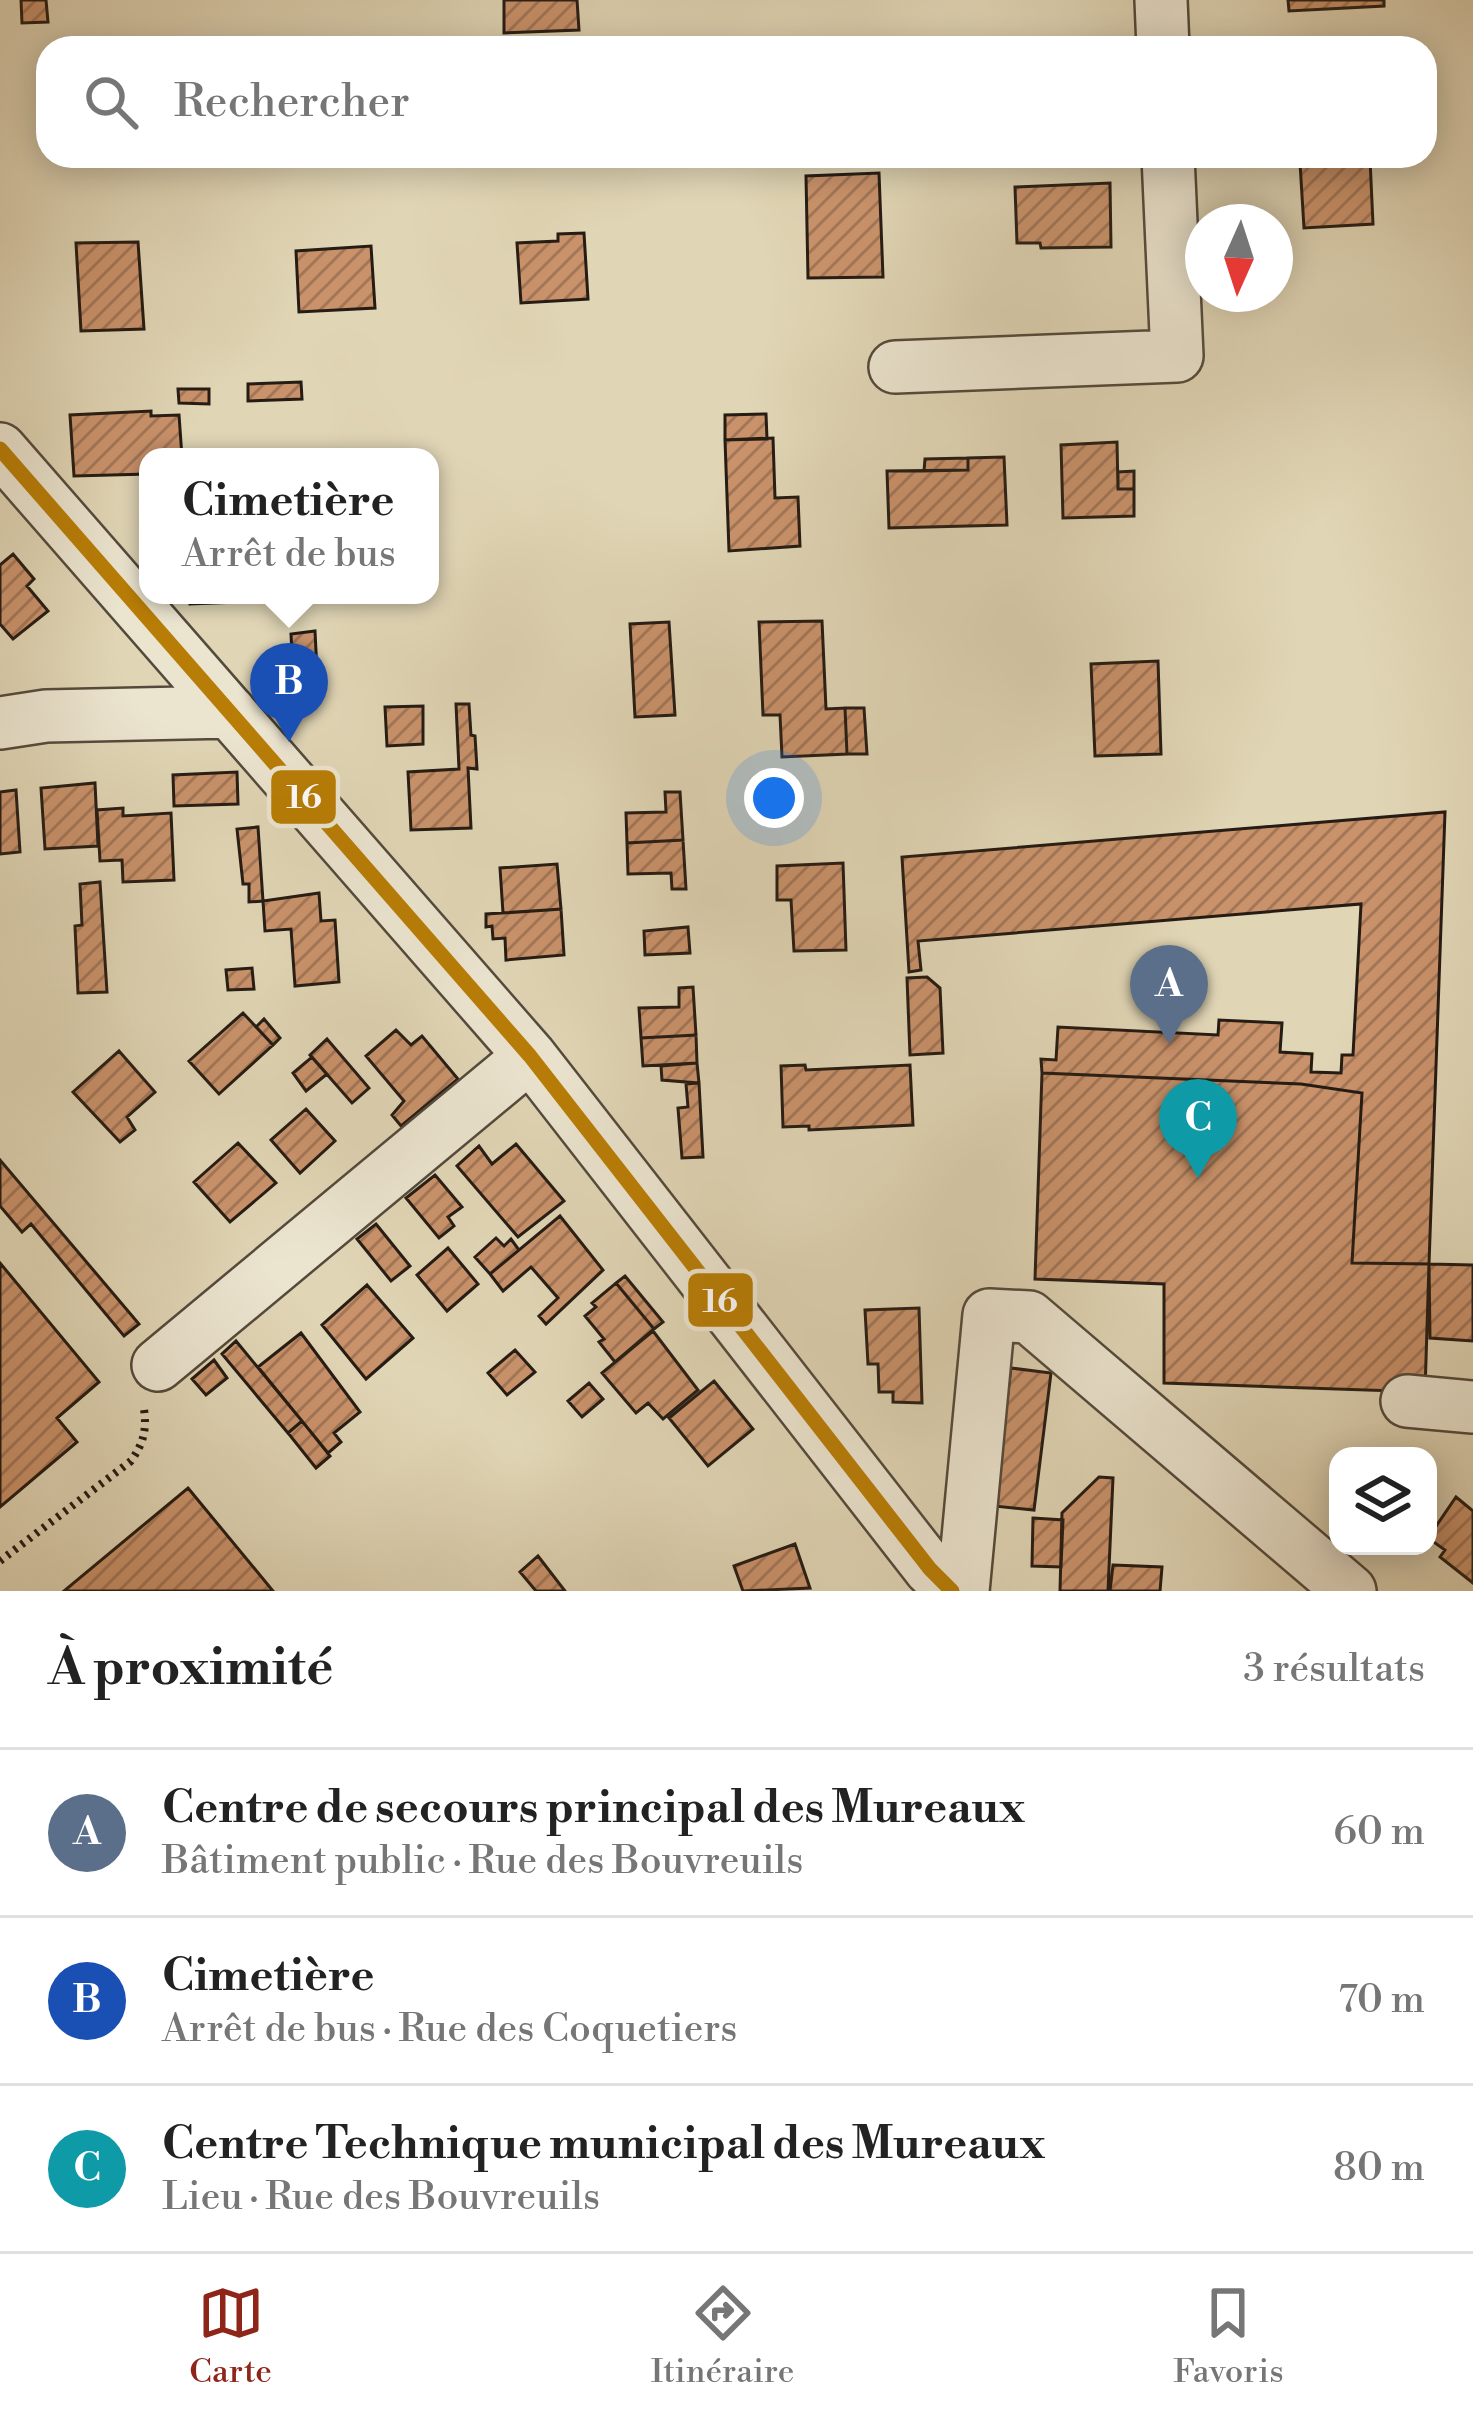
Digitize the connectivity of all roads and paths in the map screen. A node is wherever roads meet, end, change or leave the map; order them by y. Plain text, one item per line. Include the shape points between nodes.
1 (1161, 0) edge
2 (1162, 36) edge
3 (1169, 168) edge
4 (895, 367) dead end
5 (0, 449) edge
6 (230, 712) junction
7 (0, 723) edge
8 (530, 1055) junction
9 (158, 1365) joint
10 (1407, 1401) dead end
11 (1473, 1407) edge
12 (0, 1561) edge
13 (952, 1591) edge
14 (963, 1591) edge
15 (1350, 1591) edge

1 - 2 street
3 - 4 street via 1177,356
5 - 6 street
6 - 7 street
6 - 8 street
8 - 9 street
8 - 13 street
9 - 12 path via 143,1402 142,1446 131,1461
10 - 11 street
14 - 15 street via 989,1315 1029,1317

